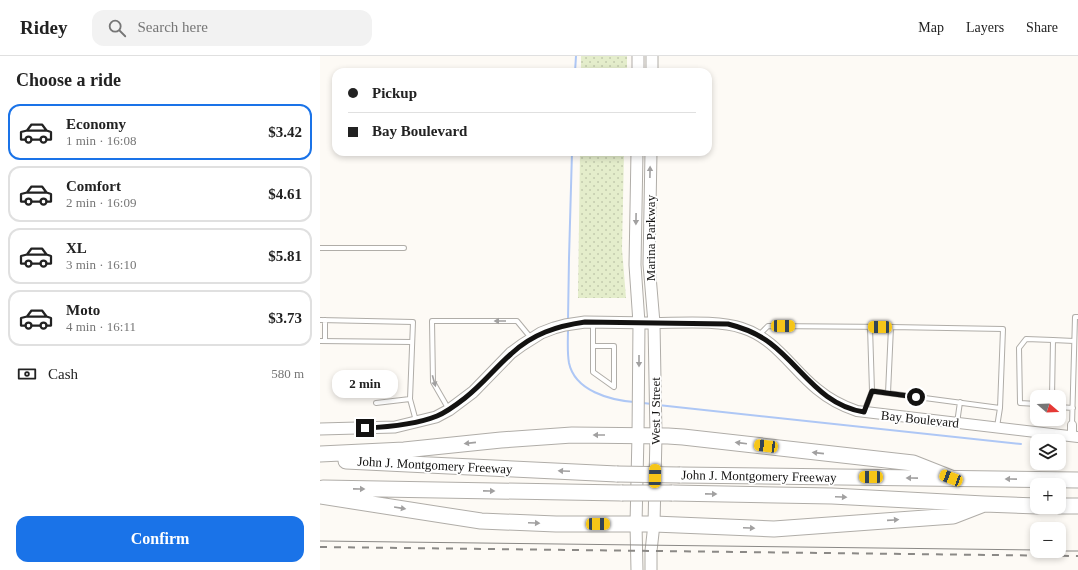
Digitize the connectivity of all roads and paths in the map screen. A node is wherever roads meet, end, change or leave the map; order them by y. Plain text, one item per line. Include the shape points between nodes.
1 (638, 56) edge
2 (652, 56) edge
3 (638, 68) edge
4 (652, 68) edge
5 (637, 156) edge
6 (651, 156) edge
7 (320, 248) edge
8 (404, 248) dead end
9 (1078, 317) edge
10 (320, 320) edge
11 (326, 320) junction
12 (593, 322) junction
13 (638, 323) junction
14 (654, 323) junction
15 (870, 327) junction
16 (891, 327) junction
17 (759, 336) junction
18 (531, 339) junction
19 (320, 340) edge
20 (1053, 340) junction
21 (1074, 340) junction
22 (325, 341) junction
23 (412, 342) junction
24 (593, 346) junction
25 (1052, 390) edge
26 (872, 391) junction
27 (888, 393) junction
28 (410, 399) junction
29 (960, 402) junction
30 (376, 403) dead end
31 (1030, 403) edge
32 (1066, 407) edge
33 (1000, 408) junction
34 (1073, 408) junction
35 (449, 410) junction
36 (864, 412) junction
37 (416, 422) junction
38 (957, 423) junction
39 (1072, 425) joint
40 (997, 428) junction
41 (320, 429) edge
42 (638, 435) junction
43 (656, 436) junction
44 (1075, 437) edge
45 (320, 454) edge
46 (320, 460) edge
47 (951, 478) junction
48 (1078, 480) edge
49 (320, 488) edge
50 (320, 496) edge
51 (984, 504) junction
52 (1030, 506) edge
53 (1066, 506) edge
54 (1078, 506) edge
55 (636, 524) junction
56 (654, 524) junction
57 (637, 570) edge
58 (651, 570) edge

1 - 3 main road
2 - 4 main road
5 -> 13 main road, Marina Parkway via 635,265
14 -> 6 main road, Marina Parkway via 649,264
7 - 8 lane
9 - 21 lane via 1075,317
10 - 11 lane
11 - 22 lane
11 - 23 lane via 413,322
12 - 13 main road, Bay Boulevard
12 - 18 main road, Bay Boulevard via 565,325
12 - 24 lane
13 - 14 main road, Bay Boulevard
13 -> 42 main road, West J Street
14 - 17 street, Bay Boulevard via 728,324 744,328
14 - 43 main road, West J Street
15 - 16 lane
15 - 17 lane via 768,326
15 - 26 lane
16 - 27 lane
16 - 33 lane via 1003,329
17 - 36 street, Bay Boulevard via 770,343 829,398 845,407
18 - 35 main road, Bay Boulevard via 511,353 473,392
18 -> 35 lane via 517,321 432,321 433,382
19 - 22 lane
20 - 21 lane
20 - 25 lane
20 - 31 lane via 1026,339 1019,348 1020,402
21 - 34 lane
22 - 23 lane
23 - 28 lane
24 - 24 lane via 593,372 614,387 614,346
26 - 27 lane
26 - 36 lane
27 - 29 lane
28 - 30 lane
28 - 37 lane
29 - 33 lane
29 - 38 lane
32 - 34 lane
33 - 40 lane
34 - 39 lane
35 - 37 main road, Bay Boulevard
36 - 38 street, Bay Boulevard
37 - 41 main road, Bay Boulevard via 395,427
38 - 40 street, Bay Boulevard
39 - 44 street
40 - 44 street, Bay Boulevard
42 - 43 highway
42 -> 45 highway via 572,435 404,450
42 - 55 main road, West J Street
47 -> 43 highway via 913,464
43 - 56 main road, West J Street
47 -> 46 highway, John J. Montgomery Freeway, bridge via 617,474
48 -> 47 highway, John J. Montgomery Freeway
49 -> 51 highway, John J. Montgomery Freeway, bridge via 832,496
50 -> 55 highway via 481,521
51 - 52 highway, John J. Montgomery Freeway
56 -> 51 highway via 774,529 953,516
53 - 54 highway
55 - 56 highway
55 - 57 main road, West J Street
56 - 58 main road, West J Street

